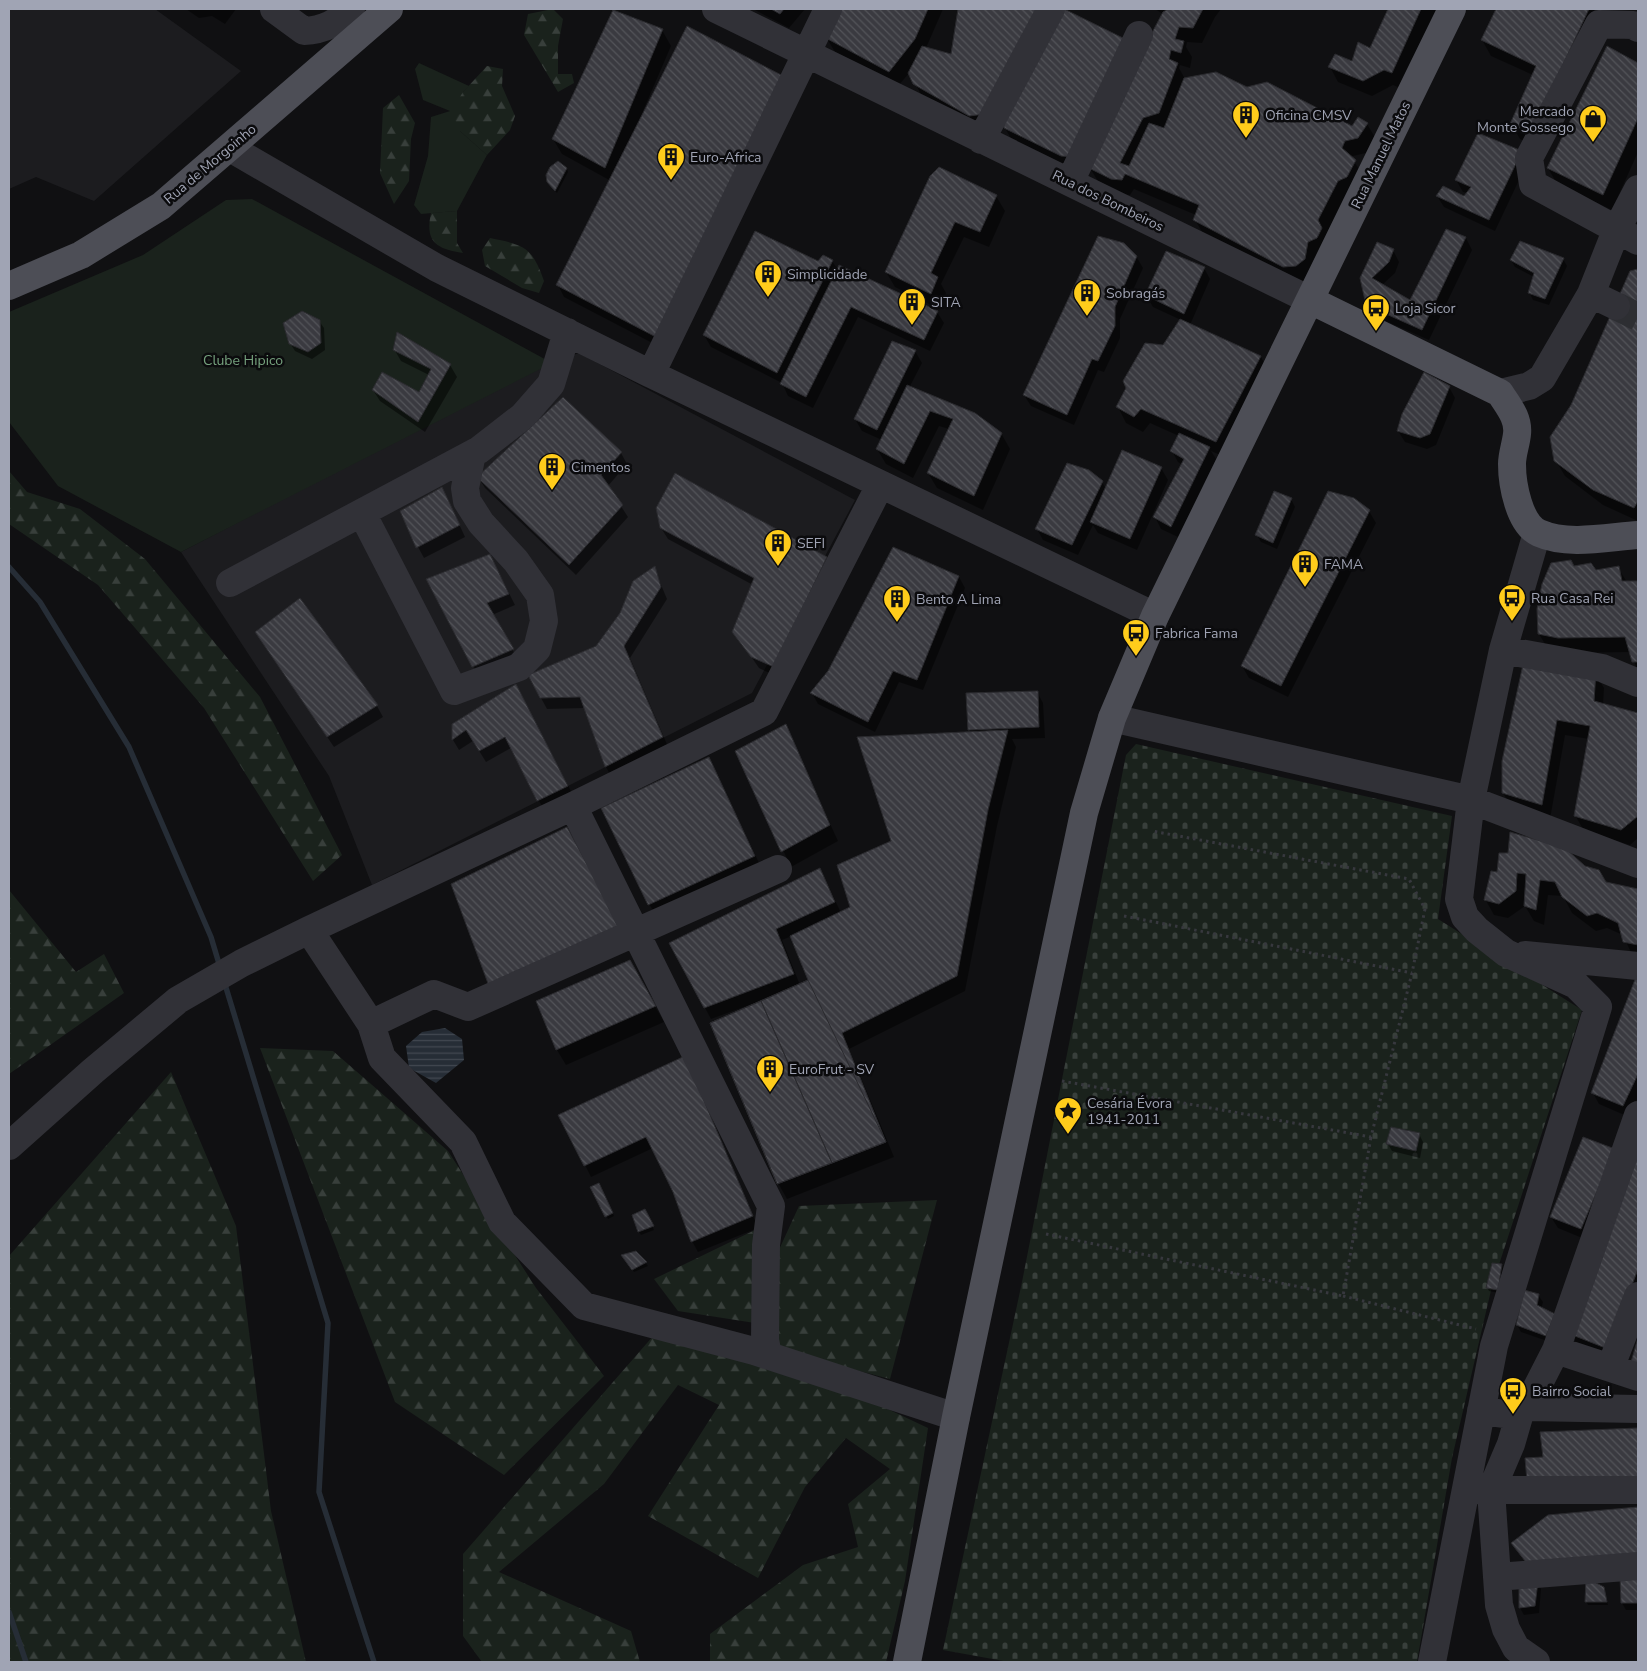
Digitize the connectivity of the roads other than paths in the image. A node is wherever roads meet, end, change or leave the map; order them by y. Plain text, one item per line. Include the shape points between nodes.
1 (274, 9) edge
2 (351, 9) edge
3 (389, 9) edge
4 (716, 9) edge
5 (828, 9) edge
6 (1050, 9) edge
7 (1452, 9) edge
8 (1638, 28) edge
9 (1139, 35) dead end
10 (806, 53) junction
11 (981, 140) junction
12 (230, 148) junction
13 (1070, 182) junction
14 (1638, 189) edge
15 (1627, 236) edge
16 (9, 286) edge
17 (1591, 294) junction
18 (1310, 300) junction
19 (1616, 306) tunnel mouth
20 (567, 332) junction
21 (651, 374) junction
22 (1500, 393) junction
23 (472, 454) junction
24 (880, 485) junction
25 (362, 514) junction
26 (1537, 533) junction
27 (1638, 535) edge
28 (230, 582) dead end
29 (1155, 616) junction
30 (1503, 650) junction
31 (1638, 682) edge
32 (1112, 718) junction
33 (1471, 800) junction
34 (572, 806) junction
35 (1638, 864) edge
36 (778, 869) dead end
37 (309, 930) junction
38 (636, 933) junction
39 (1506, 953) junction
40 (1638, 966) edge
41 (371, 1024) junction
42 (1638, 1115) edge
43 (9, 1146) edge
44 (1638, 1296) edge
45 (1556, 1350) junction
46 (768, 1355) junction
47 (1611, 1366) junction
48 (1638, 1377) edge
49 (1638, 1409) edge
50 (1523, 1410) junction
51 (1481, 1411) junction
52 (956, 1417) junction
53 (1479, 1490) junction
54 (1638, 1490) edge
55 (1638, 1566) edge
56 (1497, 1577) junction
57 (909, 1662) edge
58 (1432, 1662) edge
59 (1536, 1662) edge

1 - 2 street via 304,31 322,30
3 - 12 main road, Rua de Morgoinho
4 - 10 street, Rua dos Bombeiros
5 - 10 street
6 - 11 street
7 - 18 main road, Rua Manuel Matos
8 - 15 street via 1599,24 1529,158 1533,184
9 - 13 street
10 - 11 street, Rua dos Bombeiros
10 - 21 street
11 - 13 street, Rua dos Bombeiros
12 - 16 main road, Rua de Morgoinho via 161,206 81,255
12 - 20 street via 437,268
13 - 18 street, Rua dos Bombeiros
14 - 15 street
15 - 17 street
17 - 19 street
17 - 22 street via 1542,378 1529,386
18 - 22 main road, Rua dos Bombeiros
18 - 29 main road, Rua Manuel Matos
20 - 21 street
20 - 23 street via 551,384 523,416
21 - 24 street
22 - 26 main road via 1515,417 1518,433 1512,463 1514,492 1523,516
23 - 25 street
23 - 25 street via 465,488 467,501 540,595 544,621 537,649 518,668 454,691
24 - 29 street
24 - 34 street via 764,712
25 - 28 street
26 - 27 main road via 1561,539
26 - 30 street
29 - 32 main road, Rua Manuel Matos
30 - 31 street via 1602,668
30 - 33 street
32 - 33 street
32 - 52 main road, Rua Manuel Matos via 1084,813
33 - 35 street
33 - 39 street via 1459,899 1465,917 1476,930
34 - 37 street
34 - 38 street
36 - 38 street
37 - 41 street
37 - 43 street via 178,1000
38 - 41 street via 468,1007 434,994
38 - 46 street via 771,1206 766,1245 765,1340
39 - 40 street
39 - 51 street via 1576,985 1598,1007 1494,1346
41 - 46 street via 382,1058 463,1142 502,1222 584,1306
42 - 45 street
44 - 47 street
45 - 47 street
45 - 50 street
46 - 52 street
47 - 48 street
49 - 50 street
50 - 51 street via 1513,1415
50 - 53 street via 1510,1444
51 - 53 street
52 - 57 main road, Rua Manuel Matos
53 - 54 street
53 - 56 street
53 - 58 street
55 - 56 street
56 - 59 street via 1499,1605 1506,1629 1516,1648

